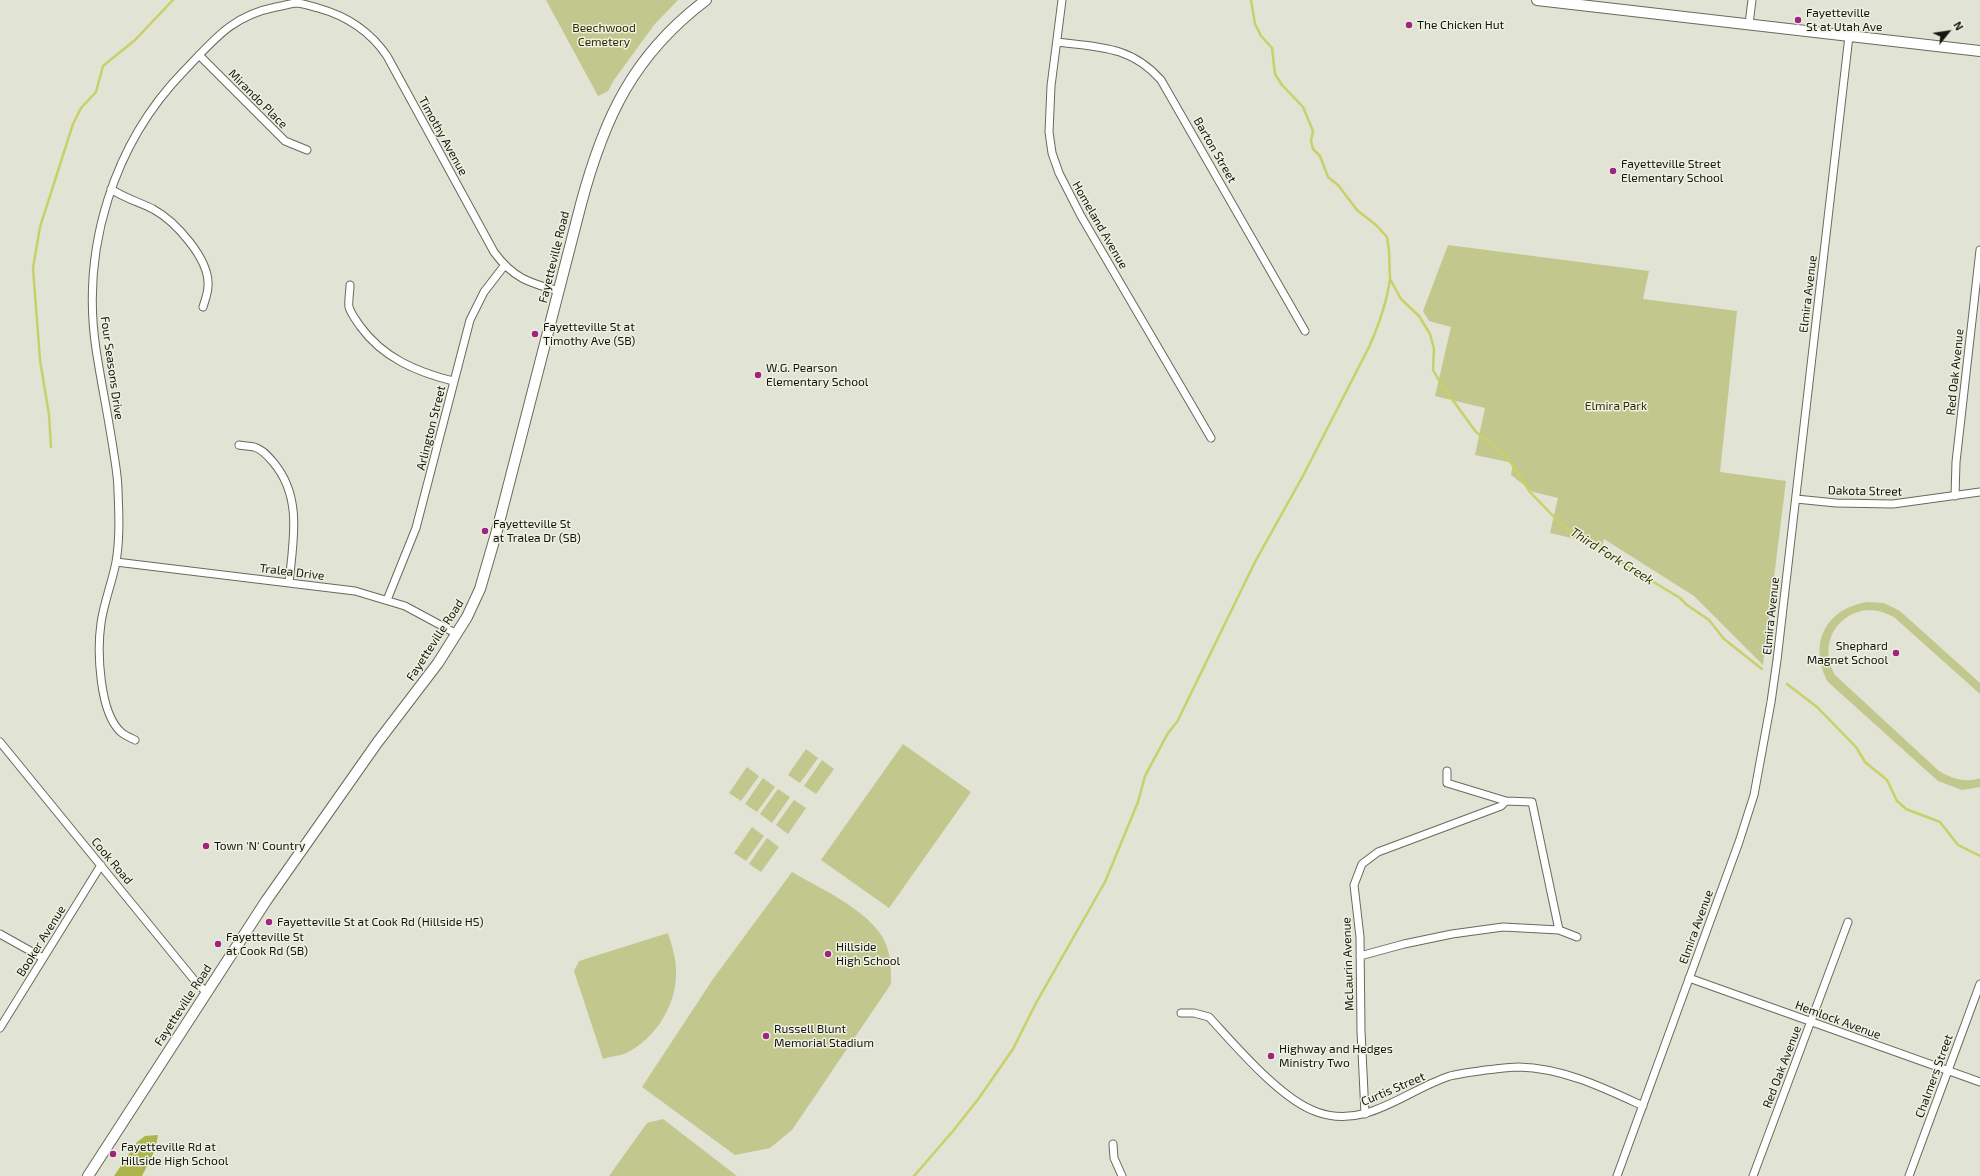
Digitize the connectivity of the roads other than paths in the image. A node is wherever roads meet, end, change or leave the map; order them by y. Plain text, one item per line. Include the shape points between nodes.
1 (706, 0) edge
2 (1062, 0) edge
3 (1537, 0) edge
4 (1752, 0) edge
5 (296, 2) edge
6 (1749, 24) junction
7 (1849, 36) junction
8 (1057, 42) junction
9 (1980, 51) edge
10 (199, 55) junction
11 (307, 150) dead end
12 (111, 189) junction
13 (1980, 250) edge
14 (504, 266) junction
15 (350, 286) dead end
16 (559, 291) junction
17 (203, 307) dead end
18 (1972, 326) junction
19 (1980, 327) edge
20 (1305, 331) dead end
21 (453, 381) junction
22 (1211, 438) dead end
23 (239, 445) dead end
24 (1980, 492) edge
25 (1955, 496) junction
26 (1796, 499) junction
27 (116, 562) junction
28 (289, 583) junction
29 (387, 600) junction
30 (457, 634) junction
31 (135, 740) dead end
32 (0, 742) edge
33 (1447, 772) dead end
34 (1506, 801) junction
35 (101, 865) junction
36 (1848, 922) dead end
37 (1559, 930) junction
38 (0, 934) edge
39 (1577, 937) dead end
40 (1360, 956) junction
41 (43, 958) junction
42 (1689, 978) junction
43 (1980, 984) edge
44 (207, 993) junction
45 (1181, 1013) dead end
46 (1811, 1022) junction
47 (0, 1028) edge
48 (1948, 1071) junction
49 (1980, 1082) edge
50 (1643, 1106) junction
51 (1365, 1114) junction
52 (1113, 1144) dead end
53 (88, 1176) edge
54 (1122, 1176) edge
55 (1617, 1176) edge
56 (1753, 1176) edge
57 (1909, 1176) edge

1 - 16 main road, Fayetteville Road via 674,27 651,52 628,84 613,111 594,158
2 - 8 street, Homeland Avenue
3 - 6 main road
4 - 6 street
5 - 10 street, Four Seasons Drive via 241,18 226,28
5 - 14 street, Timothy Avenue via 342,16 364,30 380,47
6 - 7 main road
7 - 9 main road
7 - 26 street, Elmira Avenue
8 - 20 street, Barton Street via 1111,48 1123,52 1142,62 1161,80
8 - 22 street, Homeland Avenue via 1051,86 1049,132 1052,153 1059,173 1081,216
10 - 11 street, Mirando Place via 285,141
10 - 12 street, Four Seasons Drive via 150,112 120,165
12 - 17 street via 154,209 188,239 201,260 209,285
12 - 27 street, Four Seasons Drive via 100,232 92,294 96,345 118,486
13 - 18 street, Red Oak Avenue
14 - 16 street, Timothy Avenue via 524,280
14 - 21 street, Arlington Street via 487,287 474,310
15 - 21 street via 349,307 376,344 410,367
16 - 30 main road, Fayetteville Road via 480,589
18 - 19 street
18 - 25 street, Red Oak Avenue via 1956,462
21 - 29 street, Arlington Street via 416,528
23 - 28 street via 254,447 263,452 278,467 288,488 294,512
24 - 25 street, Dakota Street
25 - 26 street, Dakota Street via 1887,505
26 - 42 street, Elmira Avenue via 1772,695 1754,795 1740,842
27 - 28 street, Tralea Drive
27 - 31 street, Four Seasons Drive via 101,624 99,661 106,701 112,716 122,733
28 - 29 street, Tralea Drive via 344,590
29 - 30 street, Tralea Drive via 423,614
30 - 44 main road, Fayetteville Road via 422,685 372,749 266,901
32 - 35 street, Cook Road
33 - 34 street via 1447,782
34 - 37 street via 1532,802
34 - 40 street, McLaurin Avenue via 1501,806 1382,850 1366,860 1358,870 1354,884
35 - 41 street, Booker Avenue
35 - 44 street, Cook Road
36 - 46 street, Red Oak Avenue
37 - 39 street
37 - 40 street via 1503,927 1404,944
38 - 41 street
40 - 51 street, McLaurin Avenue
41 - 47 street, Booker Avenue
42 - 46 street, Hemlock Avenue
42 - 50 street, Elmira Avenue
43 - 48 street, Chalmers Street
44 - 53 main road, Fayetteville Road
45 - 51 street, Curtis Street via 1208,1017 1292,1100 1308,1109 1345,1116
46 - 48 street, Hemlock Avenue
46 - 56 street, Red Oak Avenue
48 - 49 street, Hemlock Avenue
48 - 57 street, Chalmers Street
50 - 51 street, Curtis Street via 1595,1084 1553,1072 1519,1067 1450,1076
50 - 55 street, Elmira Avenue
52 - 54 street via 1114,1158

